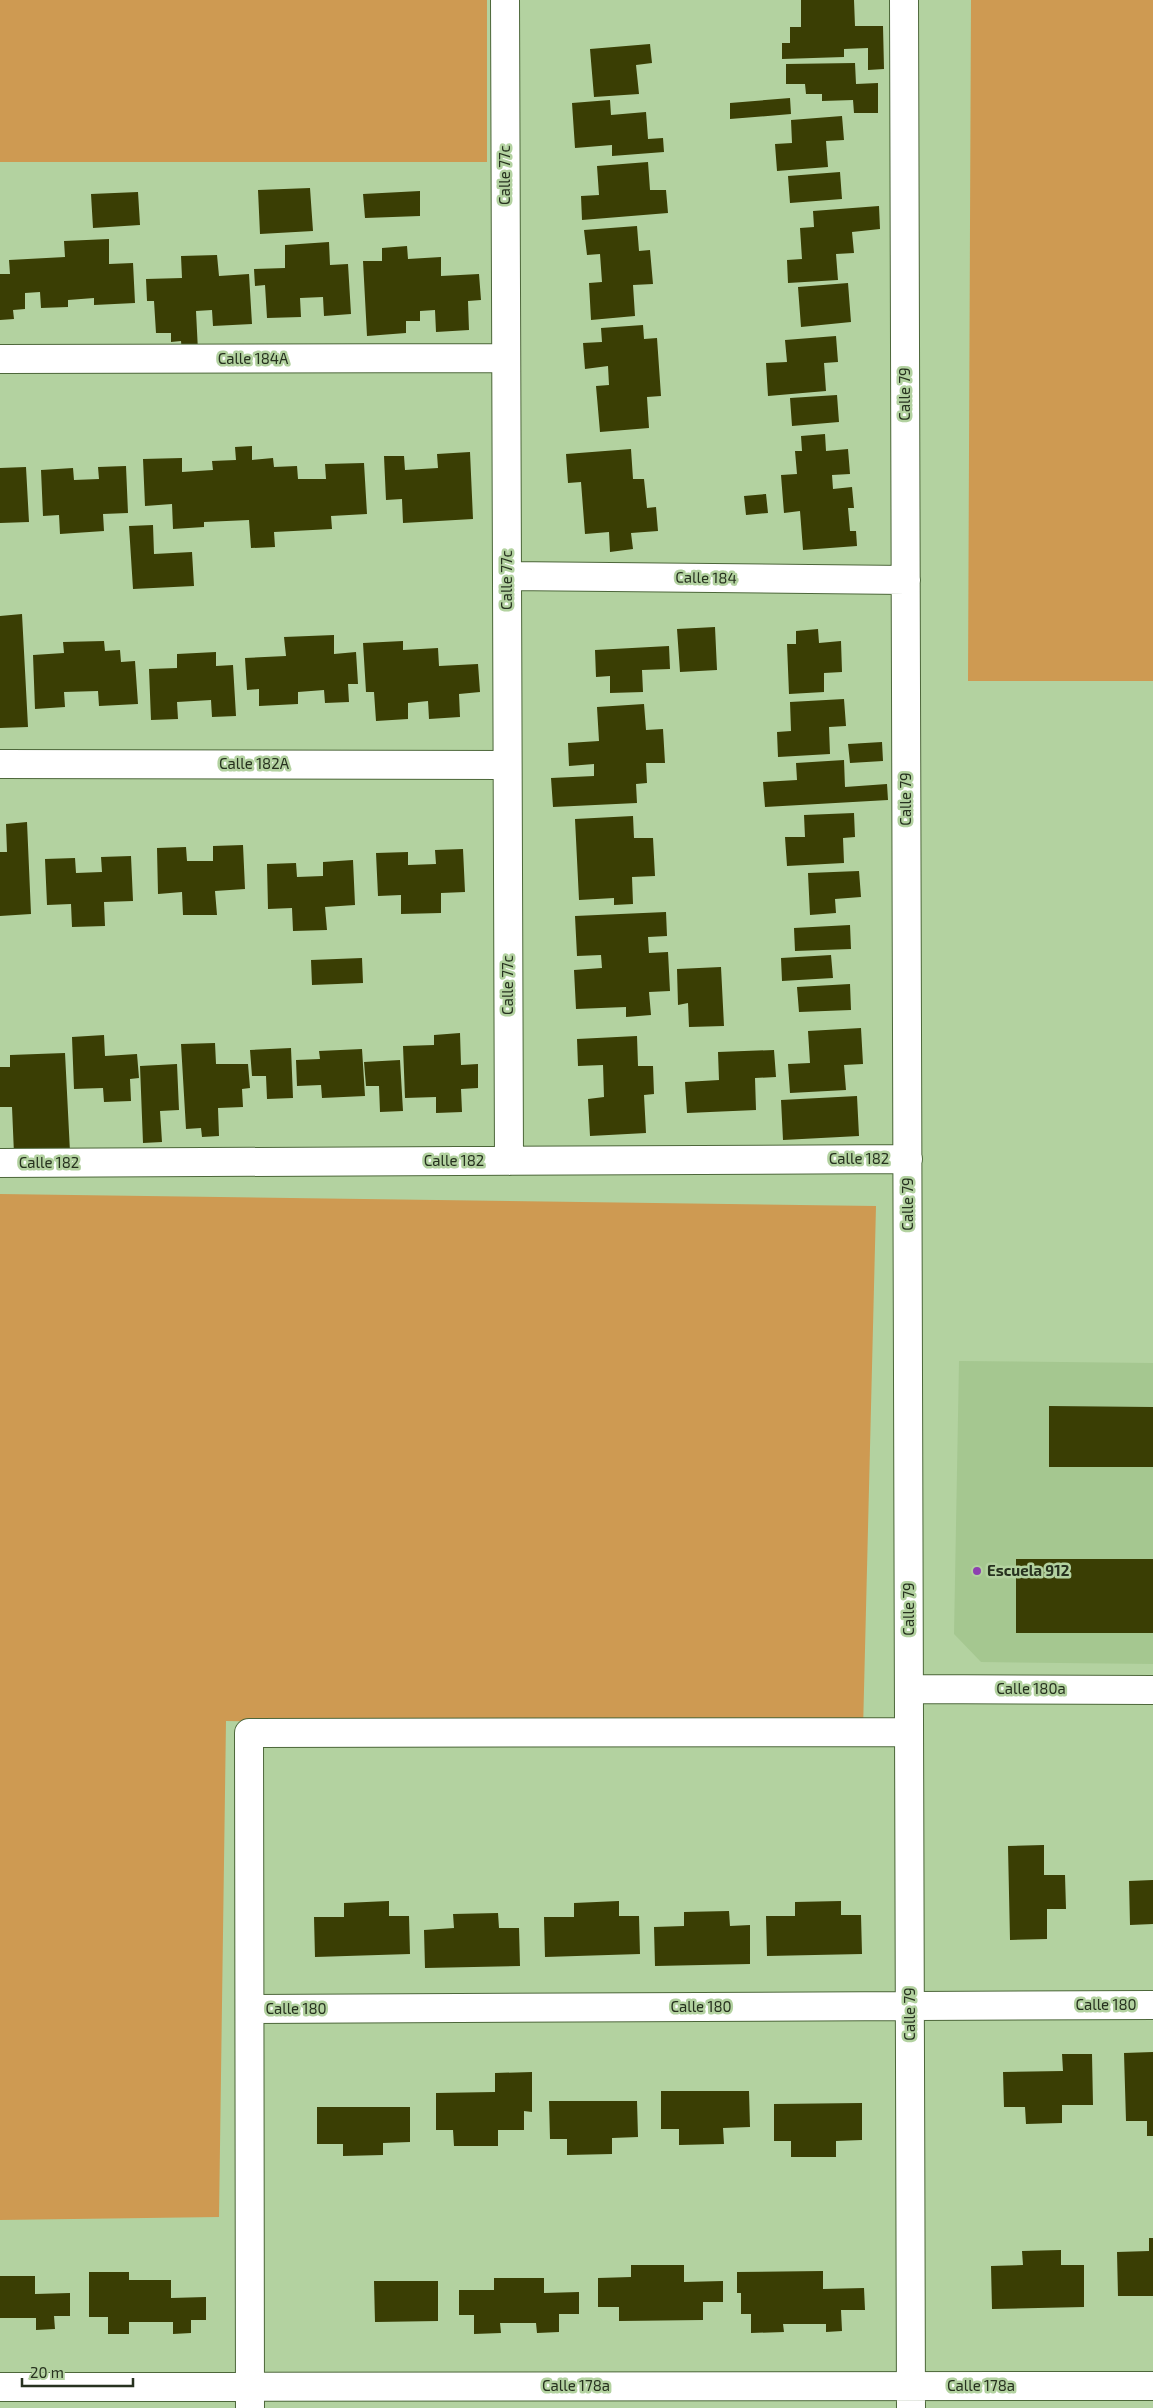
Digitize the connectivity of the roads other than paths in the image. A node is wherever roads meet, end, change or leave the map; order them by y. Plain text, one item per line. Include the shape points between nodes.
1 (505, 0) edge
2 (904, 0) edge
3 (506, 358) junction
4 (0, 359) edge
5 (507, 576) junction
6 (906, 580) junction
7 (0, 764) edge
8 (507, 765) junction
9 (908, 1159) junction
10 (509, 1161) junction
11 (0, 1163) edge
12 (909, 1689) junction
13 (1153, 1690) edge
14 (909, 1732) junction
15 (1153, 2005) edge
16 (910, 2006) junction
17 (250, 2009) junction
18 (1153, 2386) edge
19 (0, 2387) edge
20 (250, 2397) edge
21 (911, 2397) edge

1 - 3 street, Calle 77c
2 - 6 street, Calle 79
3 - 4 street, Calle 184A
3 - 5 street, Calle 77c
5 - 6 street, Calle 184
5 - 8 street, Calle 77c
6 - 9 street, Calle 79
7 - 8 street, Calle 182A
8 - 10 street, Calle 77c
9 - 10 street, Calle 182
9 - 12 street, Calle 79
10 - 11 street, Calle 182
12 - 13 street, Calle 180a
12 - 14 street, Calle 79
14 - 16 street, Calle 79
14 - 17 street via 249,1733
15 - 16 street, Calle 180
16 - 17 street, Calle 180
16 - 21 street, Calle 79
17 - 20 street
18 - 21 street, Calle 178a
19 - 20 street, Calle 178a
20 - 21 street, Calle 178a

